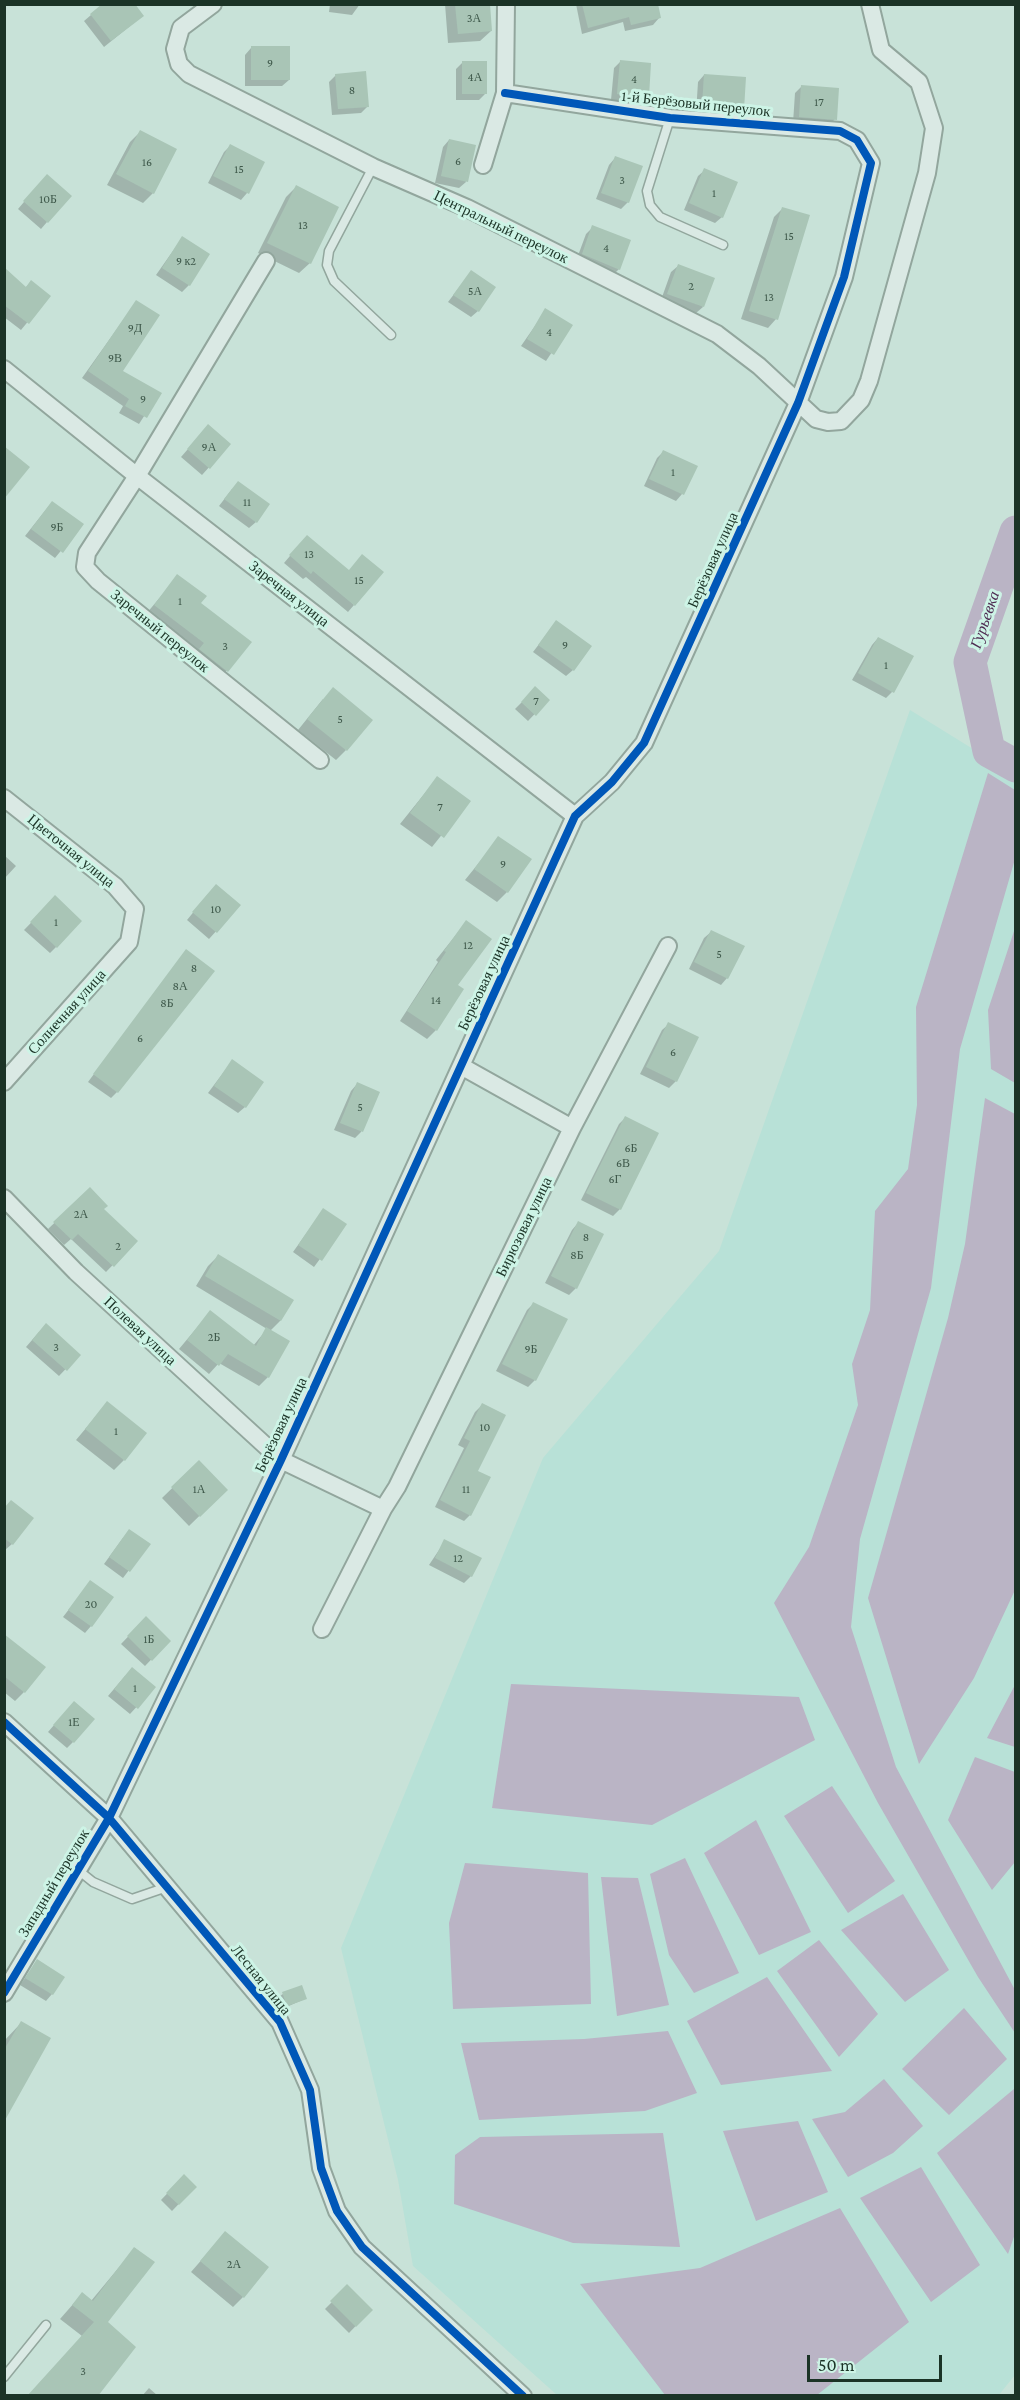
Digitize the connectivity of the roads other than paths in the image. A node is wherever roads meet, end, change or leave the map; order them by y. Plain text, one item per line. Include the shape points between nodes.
1 (213, 4) edge
2 (506, 4) edge
3 (870, 4) edge
4 (505, 93) junction
5 (670, 118) junction
6 (871, 163) joint
7 (483, 165) dead end
8 (373, 167) junction
9 (723, 245) dead end
10 (266, 261) dead end
11 (391, 335) dead end
12 (4, 369) edge
13 (798, 403) junction
14 (137, 476) junction
15 (320, 760) dead end
16 (4, 798) edge
17 (575, 816) junction
18 (129, 942) joint
19 (668, 946) dead end
20 (461, 1066) junction
21 (4, 1082) edge
22 (572, 1128) junction
23 (4, 1198) edge
24 (280, 1460) junction
25 (383, 1509) junction
26 (322, 1629) dead end
27 (4, 1722) edge
28 (109, 1818) junction
29 (78, 1870) junction
30 (167, 1887) junction
31 (4, 1993) edge
32 (46, 2325) dead end
33 (4, 2377) edge
34 (522, 2395) edge

1 - 8 street, Центральный переулок via 181,28 175,49 179,63 189,74
2 - 4 street
3 - 13 street, Центральный переулок via 881,50 919,82 934,128 927,173 861,400 841,421 828,422 816,419
4 - 5 street, 1-й Берёзовый переулок
4 - 7 street
5 - 6 street, 1-й Берёзовый переулок via 840,131 857,140
5 - 9 lane via 647,191 650,205 660,217
6 - 13 street, Берёзовая улица via 844,277
8 - 11 lane via 328,251 327,265 334,281
8 - 13 street, Центральный переулок via 467,208 717,334
10 - 14 street
12 - 14 street, Заречная улица
13 - 17 street, Берёзовая улица via 644,743 612,782
14 - 15 street, Заречный переулок via 87,553 85,567
14 - 17 street, Заречная улица
16 - 18 street, Цветочная улица via 116,886 135,909
17 - 20 street, Берёзовая улица
18 - 21 street, Солнечная улица
19 - 22 street, Бирюзовая улица
20 - 22 street
20 - 24 street, Берёзовая улица
22 - 25 street, Бирюзовая улица
23 - 24 street, Полевая улица via 76,1272
24 - 25 street
24 - 28 street, Берёзовая улица
25 - 26 street, Бирюзовая улица
27 - 28 street, Лесная улица
28 - 29 street, Западный переулок
28 - 30 street, Лесная улица
29 - 30 lane via 93,1882 132,1899
29 - 31 street, Западный переулок
30 - 34 street, Лесная улица via 280,2022 310,2090 321,2168 337,2211 362,2247
32 - 33 lane

